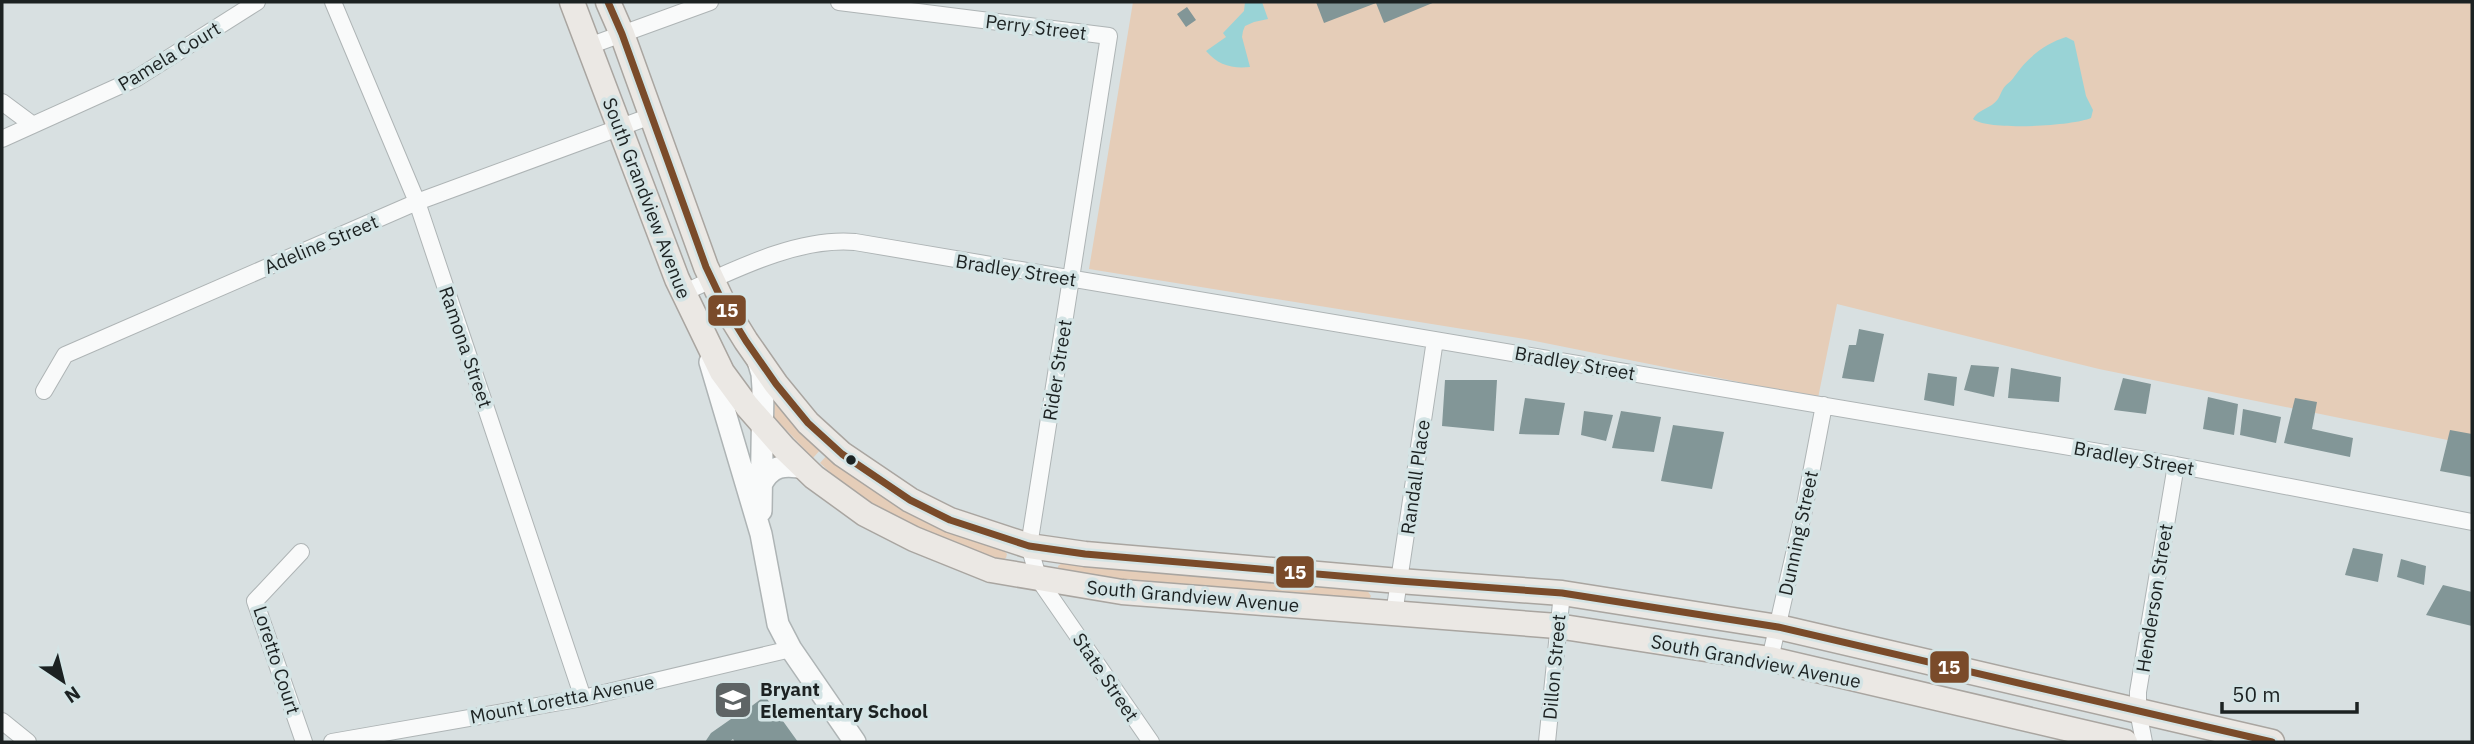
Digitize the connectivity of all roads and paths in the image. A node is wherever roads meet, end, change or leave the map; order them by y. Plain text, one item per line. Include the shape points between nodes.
1 (257, 2) edge
2 (332, 2) edge
3 (572, 2) edge
4 (608, 2) edge
5 (710, 2) edge
6 (839, 2) edge
7 (622, 34) junction
8 (1108, 36) joint
9 (589, 46) junction
10 (2, 102) edge
11 (651, 116) junction
12 (33, 125) junction
13 (618, 126) junction
14 (2, 139) edge
15 (417, 202) junction
16 (712, 279) junction
17 (1072, 279) junction
18 (683, 293) junction
19 (699, 330) junction
20 (1435, 340) junction
21 (755, 354) junction
22 (44, 391) dead end
23 (1824, 405) junction
24 (762, 423) junction
25 (2176, 465) junction
26 (805, 468) junction
27 (761, 485) junction
28 (2472, 522) edge
29 (761, 534) junction
30 (1029, 545) junction
31 (300, 552) dead end
32 (1039, 580) junction
33 (1399, 582) junction
34 (1562, 593) junction
35 (1062, 612) joint
36 (1394, 614) junction
37 (1557, 626) junction
38 (1778, 627) junction
39 (791, 649) junction
40 (1770, 659) junction
41 (583, 698) junction
42 (2, 722) edge
43 (2138, 732) edge
44 (28, 742) edge
45 (304, 742) edge
46 (332, 742) edge
47 (855, 742) edge
48 (1151, 742) edge
49 (1547, 742) edge
50 (2272, 742) edge

1 - 12 street, Pamela Court via 137,78
2 - 15 street, Ramona Street
3 - 9 main road, South Grandview Avenue
4 - 7 main road, South Grandview Avenue
5 - 7 street
6 - 8 street, Perry Street
7 - 9 street
7 - 11 main road, South Grandview Avenue
8 - 17 street, Rider Street
9 - 13 main road, South Grandview Avenue
10 - 12 street
11 - 13 street, Adeline Street
11 - 16 main road, South Grandview Avenue
12 - 14 street, Pamela Court
13 - 15 street, Adeline Street
13 - 18 main road, South Grandview Avenue
15 - 22 street, Adeline Street via 65,355
15 - 41 street, Ramona Street
16 - 17 street, Bradley Street via 809,244 835,240
16 - 18 street, Bradley Street
16 - 21 main road, South Grandview Avenue
17 - 20 street, Bradley Street
17 - 30 street, Rider Street
18 - 19 main road, South Grandview Avenue
19 - 24 main road, South Grandview Avenue via 722,372
19 - 29 main road
20 - 23 street, Bradley Street
20 - 33 street, Randall Place
21 - 24 main road via 762,374
21 - 30 main road, South Grandview Avenue via 808,423 871,476 950,520
23 - 25 street, Bradley Street
23 - 38 street, Dunning Street
24 - 26 main road, South Grandview Avenue
24 - 27 main road
25 - 28 street, Bradley Street
25 - 43 street, Henderson Street via 2138,692
26 - 27 main road via 774,469
26 - 32 main road, South Grandview Avenue via 865,514 914,539 991,570
27 - 29 main road
29 - 39 main road via 778,624
30 - 32 street, Rider Street
30 - 33 main road, South Grandview Avenue
31 - 45 street, Loretto Court via 255,601
32 - 35 street, Rider Street
32 - 36 main road, South Grandview Avenue via 1122,592
33 - 34 main road, South Grandview Avenue
33 - 36 street, Randall Place
34 - 37 street, Dillon Street
34 - 38 main road, South Grandview Avenue
35 - 48 street, State Street
36 - 37 main road, South Grandview Avenue
37 - 40 main road, South Grandview Avenue
37 - 49 street, Dillon Street
38 - 40 street, Dunning Street
38 - 43 main road, South Grandview Avenue
39 - 41 street, Mount Loretta Avenue
39 - 47 main road
40 - 43 main road, South Grandview Avenue
41 - 46 street, Mount Loretta Avenue
42 - 44 street
43 - 50 main road, South Grandview Avenue

